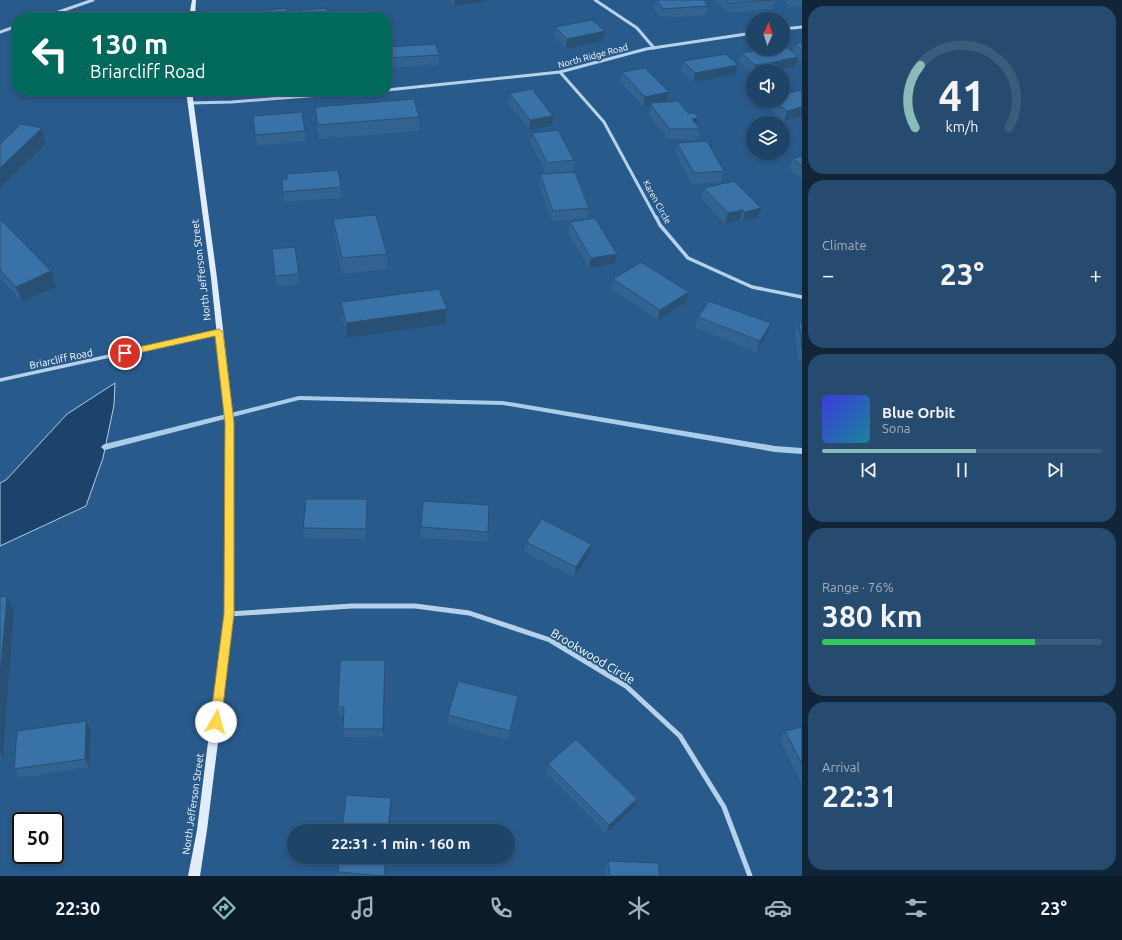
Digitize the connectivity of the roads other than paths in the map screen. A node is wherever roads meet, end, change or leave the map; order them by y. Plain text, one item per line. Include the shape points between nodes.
1 (93, 0) edge
2 (194, 0) edge
3 (595, 0) edge
4 (58, 12) edge
5 (193, 12) edge
6 (802, 27) edge
7 (12, 28) edge
8 (790, 28) edge
9 (0, 32) edge
10 (746, 34) edge
11 (654, 48) junction
12 (560, 72) junction
13 (392, 89) edge
14 (189, 96) edge
15 (308, 96) edge
16 (190, 103) junction
17 (802, 297) edge
18 (219, 332) junction
19 (0, 380) edge
20 (229, 614) junction
21 (194, 876) edge
22 (750, 876) edge

1 - 4 street
2 - 5 main road
3 - 11 street via 637,28
6 - 8 street
7 - 9 street
10 - 11 street, North Ridge Road
11 - 12 street, North Ridge Road
12 - 13 street, North Ridge Road
12 - 17 street, Karen Circle via 604,122 660,226 688,258 752,287
14 - 16 main road, North Jefferson Street
15 - 16 street
16 - 18 main road, North Jefferson Street
18 - 19 street, Briarcliff Road
18 - 20 main road, North Jefferson Street via 230,423
20 - 21 main road, North Jefferson Street
20 - 22 street, Brookwood Circle via 352,606 415,606 469,613 550,640 626,686 680,736 724,806

